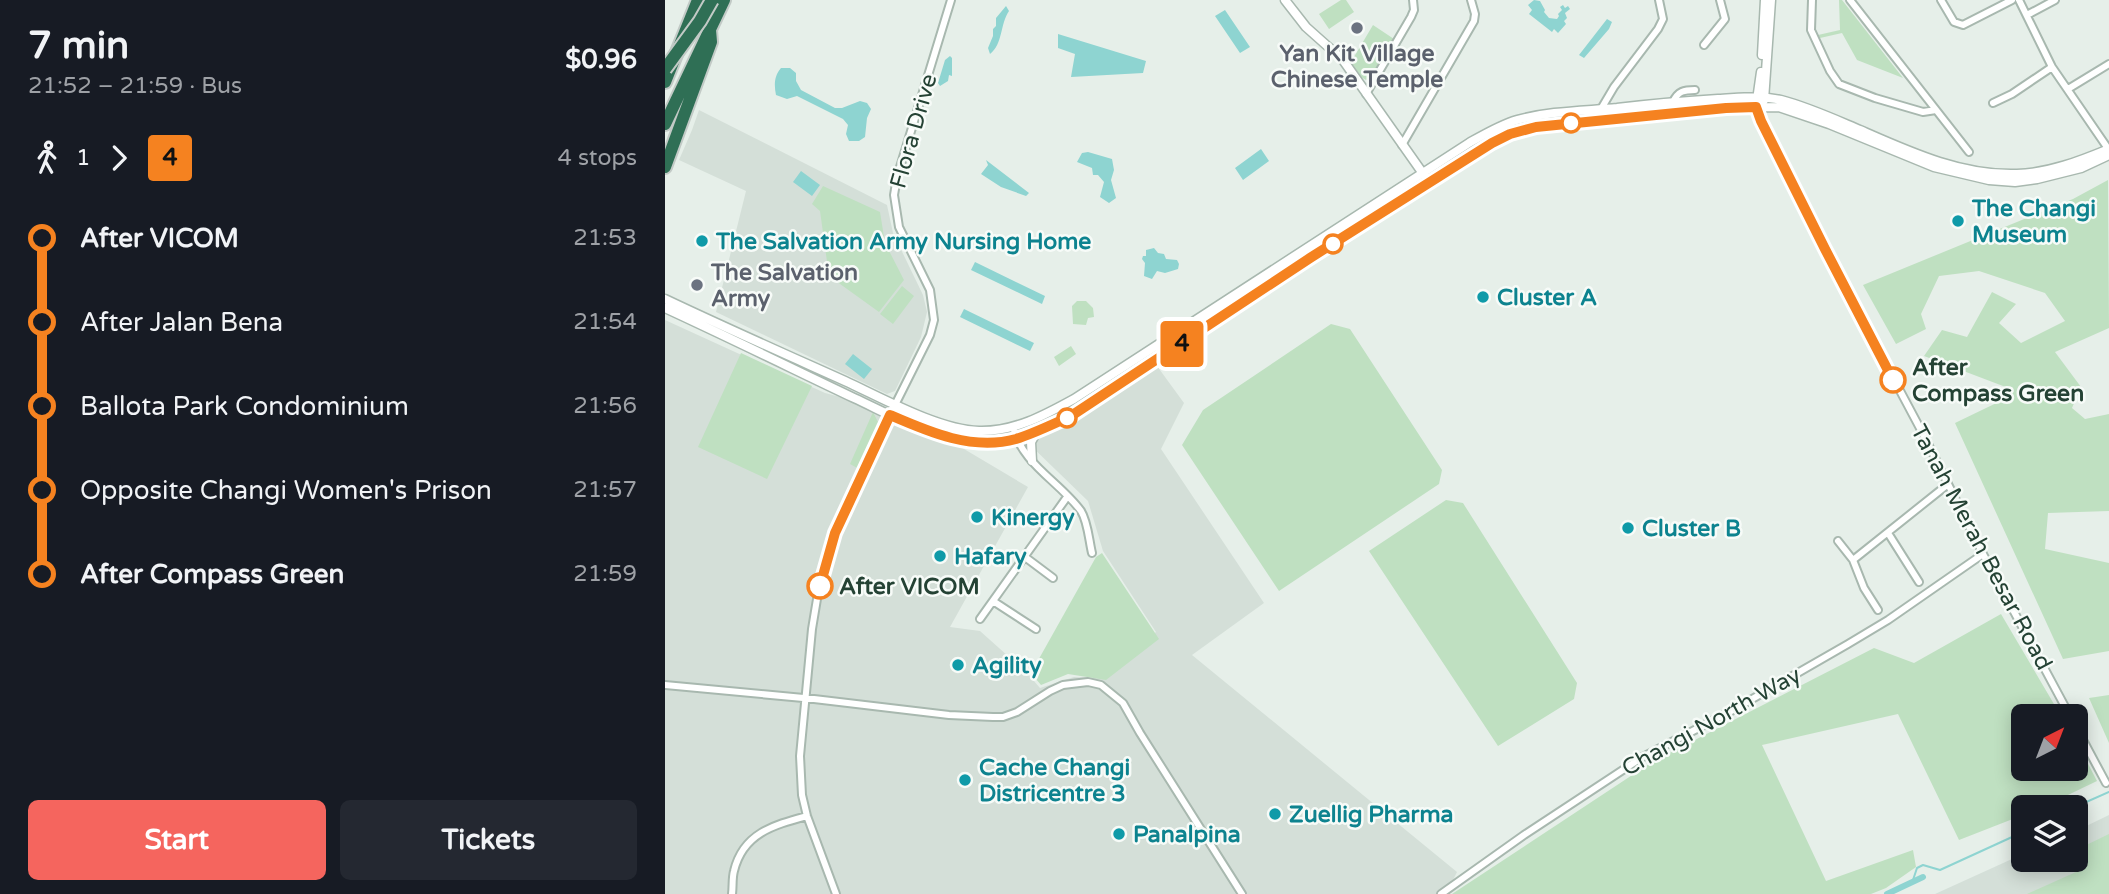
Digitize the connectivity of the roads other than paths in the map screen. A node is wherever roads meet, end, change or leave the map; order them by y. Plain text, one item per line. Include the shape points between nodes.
1 (690, 0) edge
2 (698, 0) edge
3 (712, 0) edge
4 (724, 0) edge
5 (951, 0) edge
6 (1285, 0) edge
7 (1413, 0) edge
8 (1471, 0) edge
9 (1659, 0) edge
10 (1720, 0) edge
11 (1765, 0) edge
12 (1771, 0) edge
13 (1812, 0) edge
14 (1850, 0) edge
15 (1941, 0) edge
16 (2012, 0) edge
17 (2019, 0) edge
18 (2055, 0) edge
19 (2027, 15) junction
20 (689, 20) junction
21 (710, 30) junction
22 (681, 32) junction
23 (1704, 45) dead end
24 (665, 60) edge
25 (2109, 64) edge
26 (2052, 67) junction
27 (665, 69) edge
28 (1766, 77) junction
29 (665, 82) edge
30 (1759, 84) junction
31 (2068, 89) junction
32 (1695, 90) dead end
33 (1366, 94) junction
34 (1739, 98) junction
35 (1780, 100) junction
36 (1673, 102) junction
37 (1760, 102) junction
38 (1993, 103) dead end
39 (1601, 109) junction
40 (1936, 110) junction
41 (665, 124) edge
42 (1402, 145) junction
43 (2109, 151) edge
44 (1969, 152) dead end
45 (665, 167) edge
46 (1422, 173) junction
47 (1430, 183) junction
48 (665, 299) edge
49 (1220, 303) junction
50 (665, 308) edge
51 (1233, 310) junction
52 (895, 405) junction
53 (890, 415) junction
54 (1013, 427) junction
55 (1037, 431) junction
56 (1016, 439) junction
57 (1032, 461) junction
58 (1947, 485) junction
59 (1067, 497) junction
60 (1888, 533) junction
61 (1839, 541) dead end
62 (1092, 553) dead end
63 (1983, 554) junction
64 (1025, 557) junction
65 (1853, 560) junction
66 (1053, 578) dead end
67 (1919, 582) dead end
68 (993, 601) junction
69 (1878, 610) dead end
70 (980, 619) dead end
71 (1036, 629) dead end
72 (665, 685) edge
73 (806, 698) junction
74 (2064, 704) edge
75 (2088, 749) edge
76 (2106, 783) dead end
77 (807, 816) junction
78 (732, 894) edge
79 (836, 894) edge
80 (1242, 894) edge
81 (1441, 894) edge

1 - 22 highway
2 - 20 highway
3 - 27 highway, bridge
4 - 21 highway
5 - 52 street, Flora Drive via 894,195 899,227 930,290 934,320
6 - 33 street via 1306,27 1343,60
7 - 33 street via 1411,17
8 - 42 street via 1473,21
9 - 39 street via 1663,19 1658,29
10 - 23 street via 1725,19
11 - 30 street
12 - 28 street
13 - 40 street via 1811,30 1839,84 1923,112
14 - 40 street
15 - 16 street via 1954,22 1963,25
17 - 19 street
18 - 19 street
19 - 26 street
20 - 22 highway
20 - 29 highway
21 - 41 highway
21 - 45 highway via 711,42
22 - 24 highway
25 - 31 street
26 - 31 street
26 - 38 street
28 - 35 street
28 - 37 street
30 - 34 street
30 - 37 street
31 - 43 street
32 - 36 street via 1683,90
33 - 42 street
34 - 36 street
34 - 37 street
35 - 37 street
35 - 43 street via 1917,155 1990,173 2036,172
36 - 39 street
37 - 43 street via 1916,161 1989,180 2037,179 2081,168
37 - 47 street via 1525,129 1492,143
37 - 58 street, Tanah Merah Besar Road via 1760,116
39 - 46 street via 1553,113 1503,125
40 - 44 street
42 - 46 street
46 - 47 street
46 - 49 street
47 - 51 street
48 - 52 street
49 - 51 street
49 - 54 street via 1075,399
50 - 53 street
51 - 55 street via 1071,416
52 - 53 street, Flora Drive
52 - 54 street via 956,428
53 - 56 street via 971,442
53 - 73 street, Flora Drive via 835,533 812,626
54 - 56 street
55 - 56 street
55 - 57 street via 1031,442
56 - 57 street
57 - 59 street
58 - 60 street
58 - 63 street, Tanah Merah Besar Road
59 - 62 street via 1084,517
59 - 64 street
60 - 65 street
60 - 67 street
61 - 65 street
63 - 74 street, Tanah Merah Besar Road
63 - 81 street, Changi North Way via 1848,644 1641,758
64 - 66 street
64 - 68 street
65 - 69 street
68 - 70 street
68 - 71 street
72 - 73 street
73 - 77 street, Flora Drive via 800,756
73 - 80 street via 1003,717 1063,685 1101,685 1123,703
75 - 76 street
77 - 78 street via 763,830 749,842 734,871
77 - 79 street, Flora Drive

